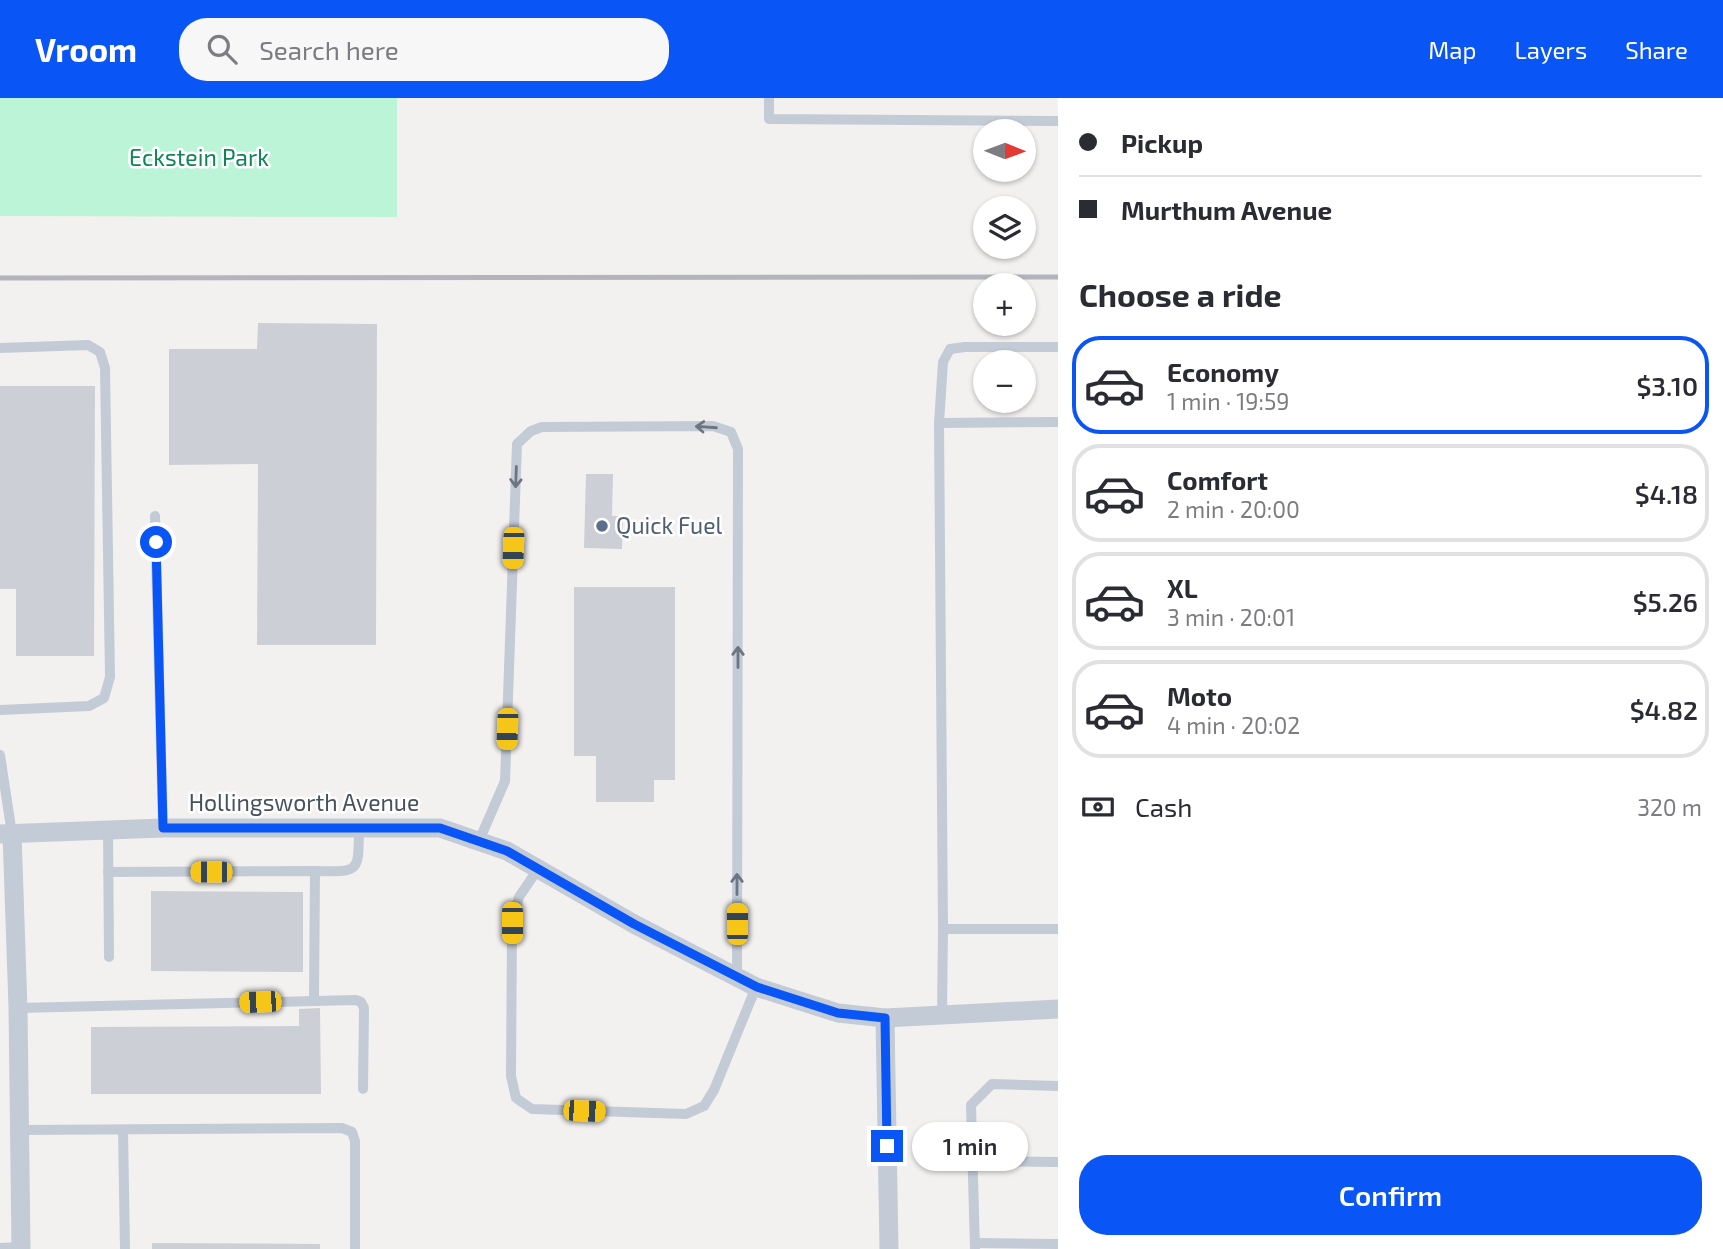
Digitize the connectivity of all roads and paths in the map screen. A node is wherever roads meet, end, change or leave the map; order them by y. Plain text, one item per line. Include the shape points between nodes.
1 (769, 98) edge
2 (1058, 121) edge
3 (1058, 347) edge
4 (0, 348) edge
5 (939, 422) junction
6 (1058, 422) edge
7 (155, 516) dead end
8 (0, 709) edge
9 (0, 755) edge
10 (359, 826) junction
11 (163, 828) junction
12 (108, 830) junction
13 (6, 834) edge
14 (479, 841) junction
15 (538, 869) junction
16 (108, 872) junction
17 (315, 872) junction
18 (943, 929) junction
19 (1058, 929) edge
20 (109, 957) dead end
21 (737, 977) junction
22 (757, 987) junction
23 (314, 1000) junction
24 (18, 1008) junction
25 (1058, 1009) edge
26 (942, 1016) junction
27 (885, 1018) junction
28 (1058, 1086) edge
29 (363, 1089) dead end
30 (20, 1130) junction
31 (123, 1130) junction
32 (972, 1161) junction
33 (1058, 1162) edge
34 (1058, 1244) edge
35 (975, 1246) edge
36 (0, 1248) edge
37 (21, 1248) edge
38 (125, 1249) edge
39 (355, 1249) edge
40 (888, 1249) edge

1 - 2 lane via 769,119
3 - 5 lane via 950,349 943,362
4 - 8 lane via 88,345 100,352 105,368 110,677 104,698 89,706
5 - 6 lane
5 - 18 lane
7 - 11 lane
9 - 13 lane
10 - 11 street, Hollingsworth Avenue
10 - 14 street, Hollingsworth Avenue via 440,828
10 - 17 lane via 355,868
11 - 12 street, Hollingsworth Avenue
12 - 13 street, Hollingsworth Avenue
12 - 16 lane
13 - 24 street
14 - 15 street, Hollingsworth Avenue
21 -> 14 lane via 738,449 732,432 713,426 542,427 517,444 505,781
15 - 21 street, Hollingsworth Avenue
15 - 22 lane via 519,897 512,923 511,1076 516,1098 532,1109 687,1114 704,1106
16 - 17 lane
16 - 20 lane
17 - 23 lane
18 - 19 lane
18 - 26 lane
21 - 22 street, Hollingsworth Avenue
22 - 27 street, Hollingsworth Avenue via 838,1013
23 - 24 lane
23 - 29 lane via 361,1002
24 - 30 street
25 - 26 street, Hollingsworth Avenue
26 - 27 street, Hollingsworth Avenue
27 - 40 street
28 - 32 lane via 992,1084 971,1105
30 - 31 lane
30 - 37 street
31 - 38 lane
31 - 39 lane via 342,1128 352,1132
32 - 33 lane
32 - 35 lane
34 - 35 lane
36 - 37 lane

